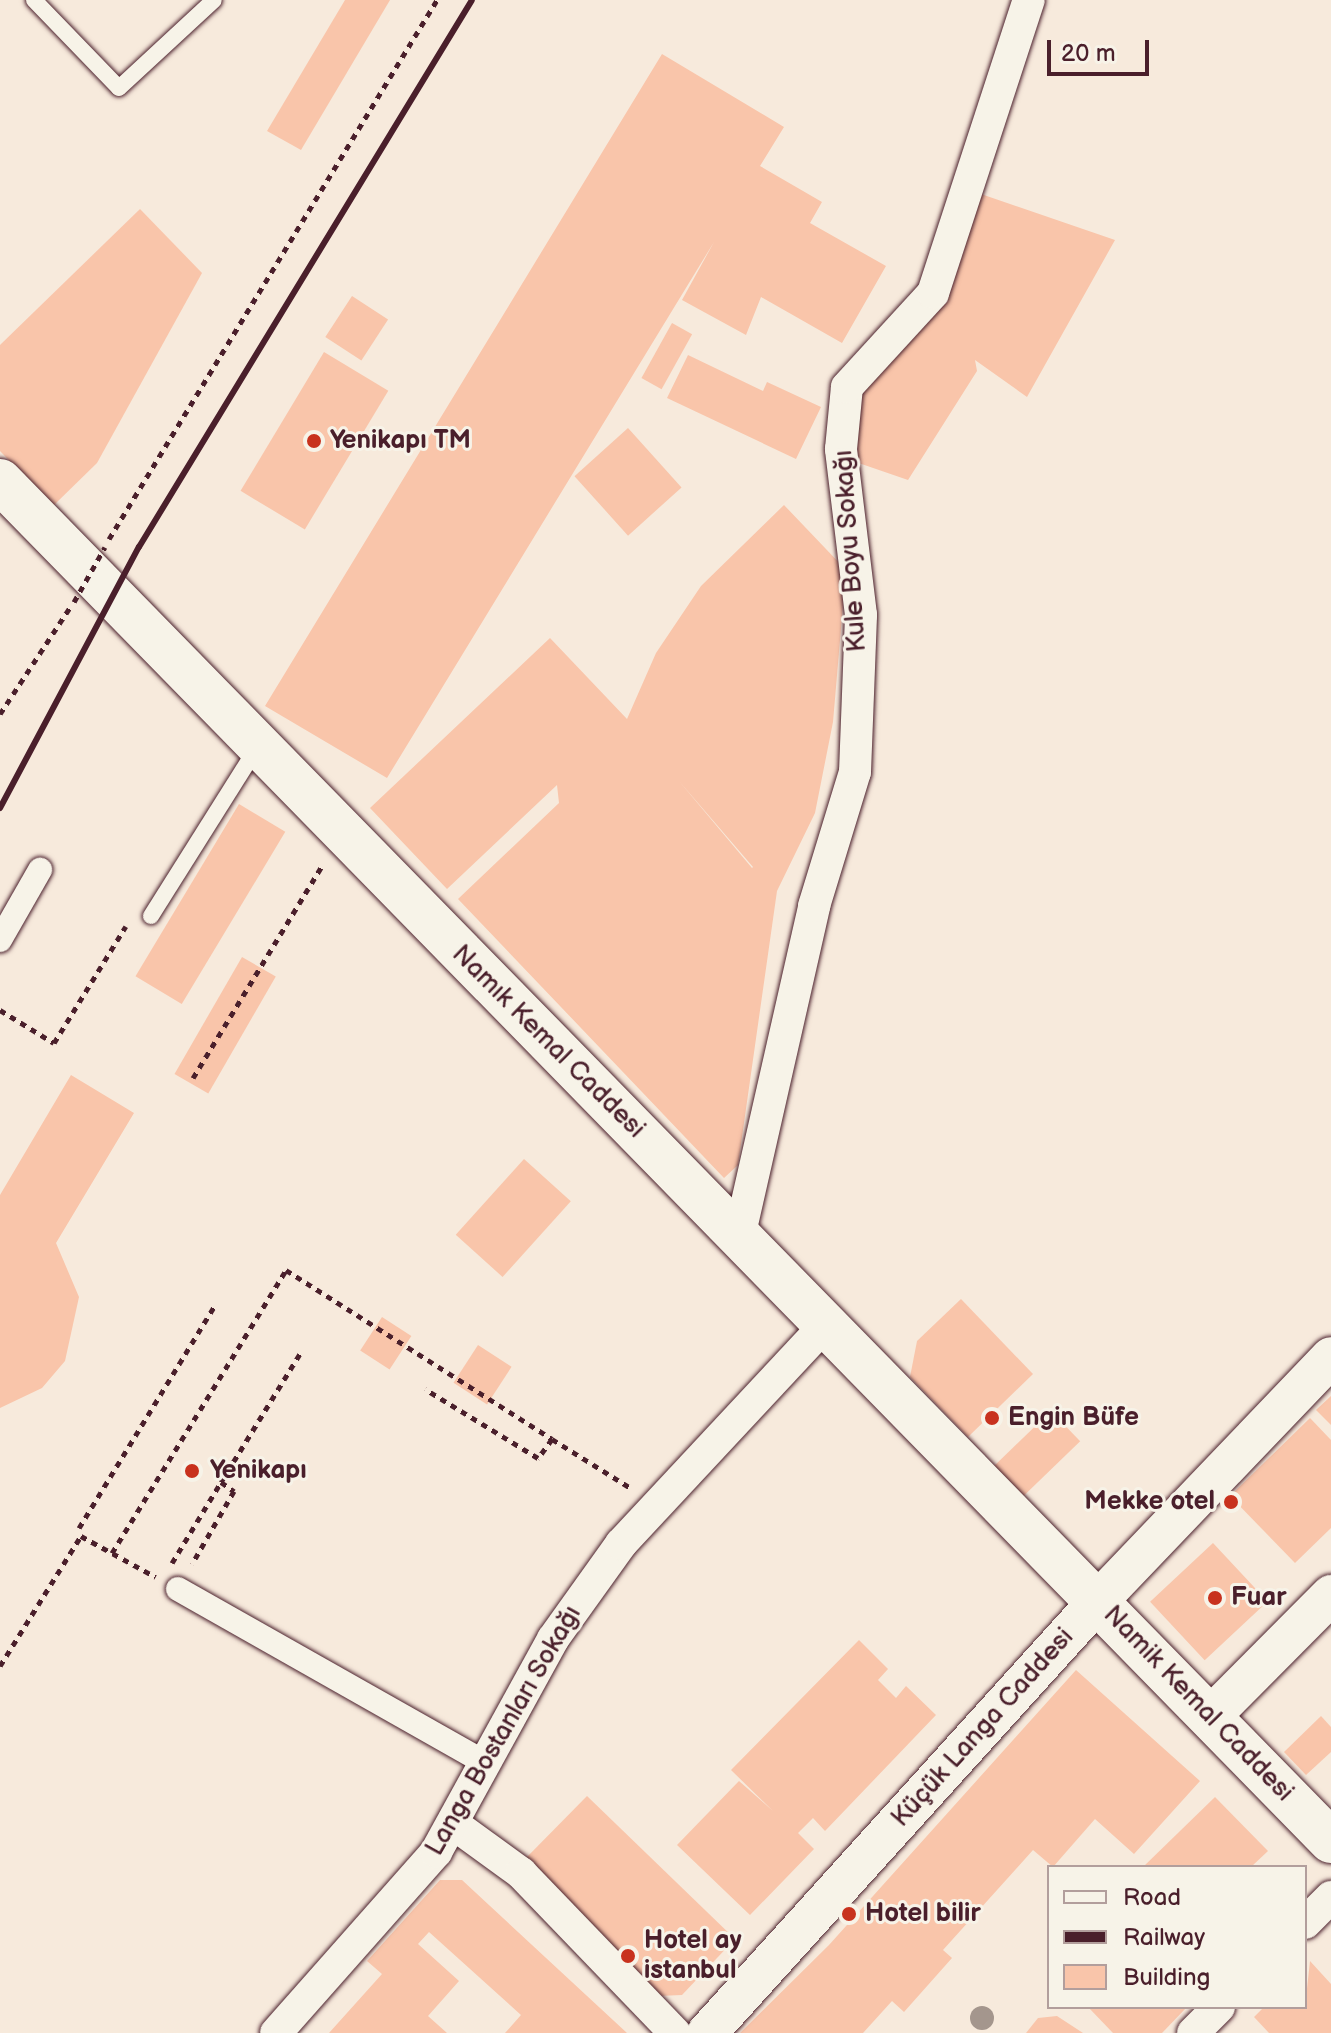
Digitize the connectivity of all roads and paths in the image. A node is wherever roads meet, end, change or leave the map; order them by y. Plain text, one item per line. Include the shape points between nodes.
1 (34, 0) edge
2 (214, 0) edge
3 (437, 0) edge
4 (1029, 0) edge
5 (0, 481) edge
6 (0, 714) edge
7 (257, 748) junction
8 (341, 834) junction
9 (40, 870) dead end
10 (151, 916) dead end
11 (126, 926) dead end
12 (0, 940) edge
13 (0, 1010) edge
14 (193, 1078) dead end
15 (740, 1233) junction
16 (215, 1305) dead end
17 (827, 1323) junction
18 (301, 1352) dead end
19 (1331, 1357) edge
20 (425, 1389) dead end
21 (552, 1439) junction
22 (221, 1482) junction
23 (656, 1504) junction
24 (79, 1528) dead end
25 (112, 1553) junction
26 (171, 1583) junction
27 (1331, 1595) edge
28 (1098, 1601) junction
29 (0, 1666) edge
30 (1210, 1717) junction
31 (485, 1763) junction
32 (455, 1825) junction
33 (1331, 1841) edge
34 (1331, 1897) edge
35 (1307, 1921) edge
36 (1217, 2009) edge
37 (276, 2033) edge
38 (675, 2033) edge
39 (707, 2033) edge
40 (1193, 2033) edge

1 - 2 lane via 119,88
3 - 6 path, bridge via 74,602
4 - 15 street, Kule Boyu Sokağı via 933,293 847,387 841,449 861,615 855,772 814,906
5 - 7 main road, Namık Kemal Caddesi
7 - 8 main road, Namık Kemal Caddesi
7 - 10 lane
8 - 14 path
8 - 15 main road, Namık Kemal Caddesi
9 - 12 street
11 - 13 path via 54,1043
15 - 17 main road, Namık Kemal Caddesi
16 - 24 path
17 - 23 street, Langa Bostanları Sokağı
17 - 28 main road, Namık Kemal Caddesi
18 - 22 path
19 - 28 street, Küçük Langa Caddesi
20 - 21 path via 538,1458
21 - 23 path
21 - 25 path via 286,1270
22 - 26 path
22 - 26 path via 234,1491
23 - 31 street, Langa Bostanları Sokağı via 553,1639
25 - 26 path
25 - 29 path via 81,1536
26 - 31 street
27 - 30 street
28 - 30 main road, Namik Kemal Caddesi
28 - 39 street, Küçük Langa Caddesi
30 - 33 main road, Namik Kemal Caddesi
31 - 32 street, Langa Bostanları Sokağı
32 - 37 street, Langa Bostanları Sokağı
32 - 38 street via 521,1873
34 - 35 street
36 - 40 street

